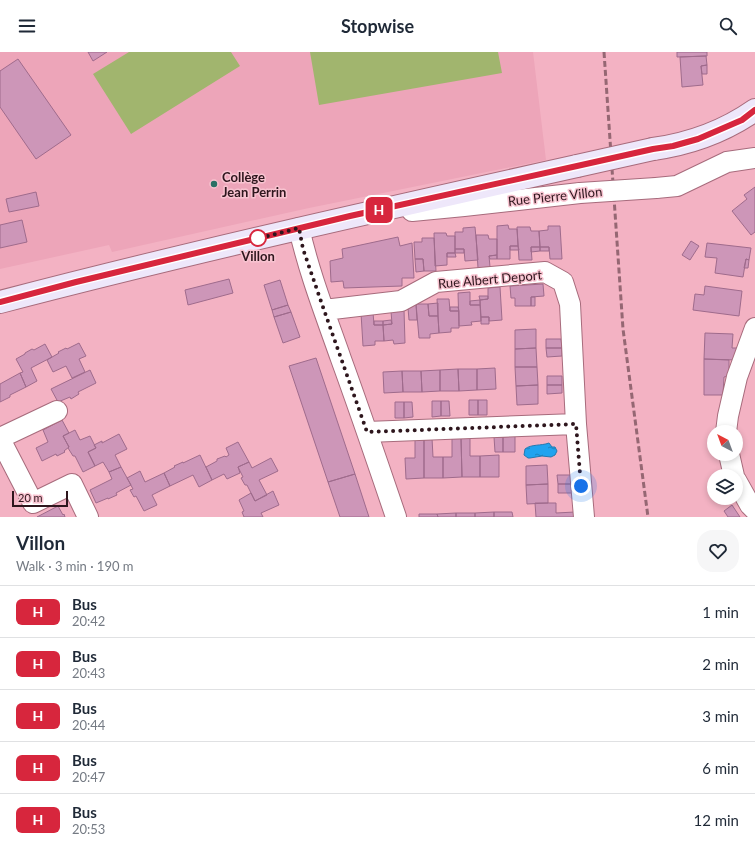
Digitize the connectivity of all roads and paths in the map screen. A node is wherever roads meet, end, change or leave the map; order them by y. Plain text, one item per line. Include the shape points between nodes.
1 (755, 110) edge
2 (755, 158) edge
3 (350, 216) junction
4 (299, 228) junction
5 (0, 302) edge
6 (324, 310) junction
7 (755, 328) edge
8 (57, 411) dead end
9 (576, 424) junction
10 (727, 425) edge
11 (367, 432) junction
12 (0, 438) edge
13 (743, 492) edge
14 (755, 510) edge
15 (88, 517) edge
16 (396, 517) edge
17 (584, 517) edge

1 - 3 street, Rue Pierre Villon, bridge via 742,120 698,139
2 - 3 street, Rue Pierre Villon, bridge via 727,162 677,186 580,192
3 - 4 street, Rue Pierre Villon
4 - 5 street, Rue Pierre Villon
4 - 6 street via 303,249
6 - 9 street, Rue Albert Deport via 401,301 436,282 545,272 563,282 570,304
6 - 11 street
7 - 10 street via 736,377
8 - 12 street
9 - 11 street
9 - 17 street, Rue Albert Deport
11 - 16 street
12 - 15 street via 33,503 72,484
13 - 14 street

